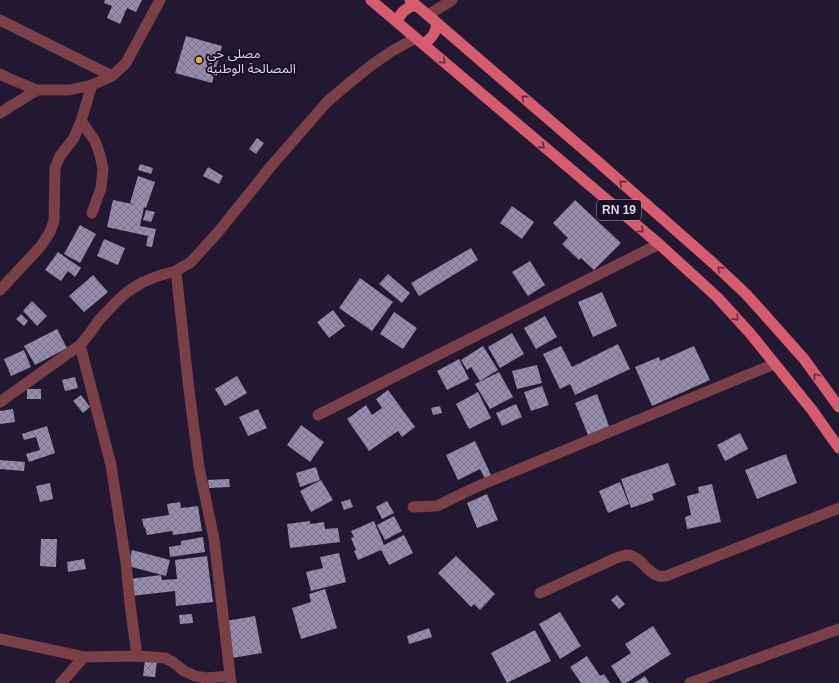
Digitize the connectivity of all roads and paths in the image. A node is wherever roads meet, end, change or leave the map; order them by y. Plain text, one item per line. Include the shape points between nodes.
1 (160, 0) edge
2 (371, 0) edge
3 (452, 0) edge
4 (413, 3) edge
5 (428, 15) junction
6 (0, 20) edge
7 (397, 22) junction
8 (437, 23) junction
9 (420, 41) junction
10 (0, 74) edge
11 (112, 76) junction
12 (92, 85) junction
13 (36, 90) junction
14 (0, 113) edge
15 (81, 121) junction
16 (92, 213) dead end
17 (658, 244) junction
18 (176, 271) junction
19 (0, 290) edge
20 (80, 345) junction
21 (774, 364) junction
22 (0, 402) edge
23 (839, 407) edge
24 (318, 414) dead end
25 (839, 448) edge
26 (413, 508) dead end
27 (839, 508) edge
28 (540, 593) dead end
29 (839, 629) edge
30 (0, 639) edge
31 (137, 656) junction
32 (84, 657) junction
33 (230, 679) edge
34 (61, 683) edge
35 (690, 683) edge

1 - 11 street via 126,63
2 - 7 main road, RN 19
3 - 5 street
4 - 5 main road, RN 19
4 - 7 main road via 404,10
5 - 8 main road, RN 19
6 - 11 street
7 - 9 main road, RN 19
8 - 9 main road via 432,38 428,42
23 -> 8 main road, RN 19 via 772,323 713,262
9 -> 17 main road, RN 19
9 - 18 street via 392,51 327,102 200,252 191,262
10 - 13 street
11 - 12 street
12 - 13 street via 69,90
12 - 15 street
13 - 14 street
15 - 16 street via 96,141 103,169 101,188
15 - 19 street via 74,138 60,156 55,168 54,220 50,232 41,246
17 -> 21 main road, RN 19 via 717,297
17 - 24 street
18 - 20 street via 143,282 127,292 99,320
18 - 33 street via 199,468 214,539
20 - 22 street
20 - 31 street via 111,465
21 - 25 main road, RN 19
21 - 26 street via 483,484 437,506
27 - 28 street via 666,576 658,576 637,558 625,555
29 - 35 street
30 - 32 street
31 - 32 street
31 - 33 street via 165,658 195,676
32 - 34 street

